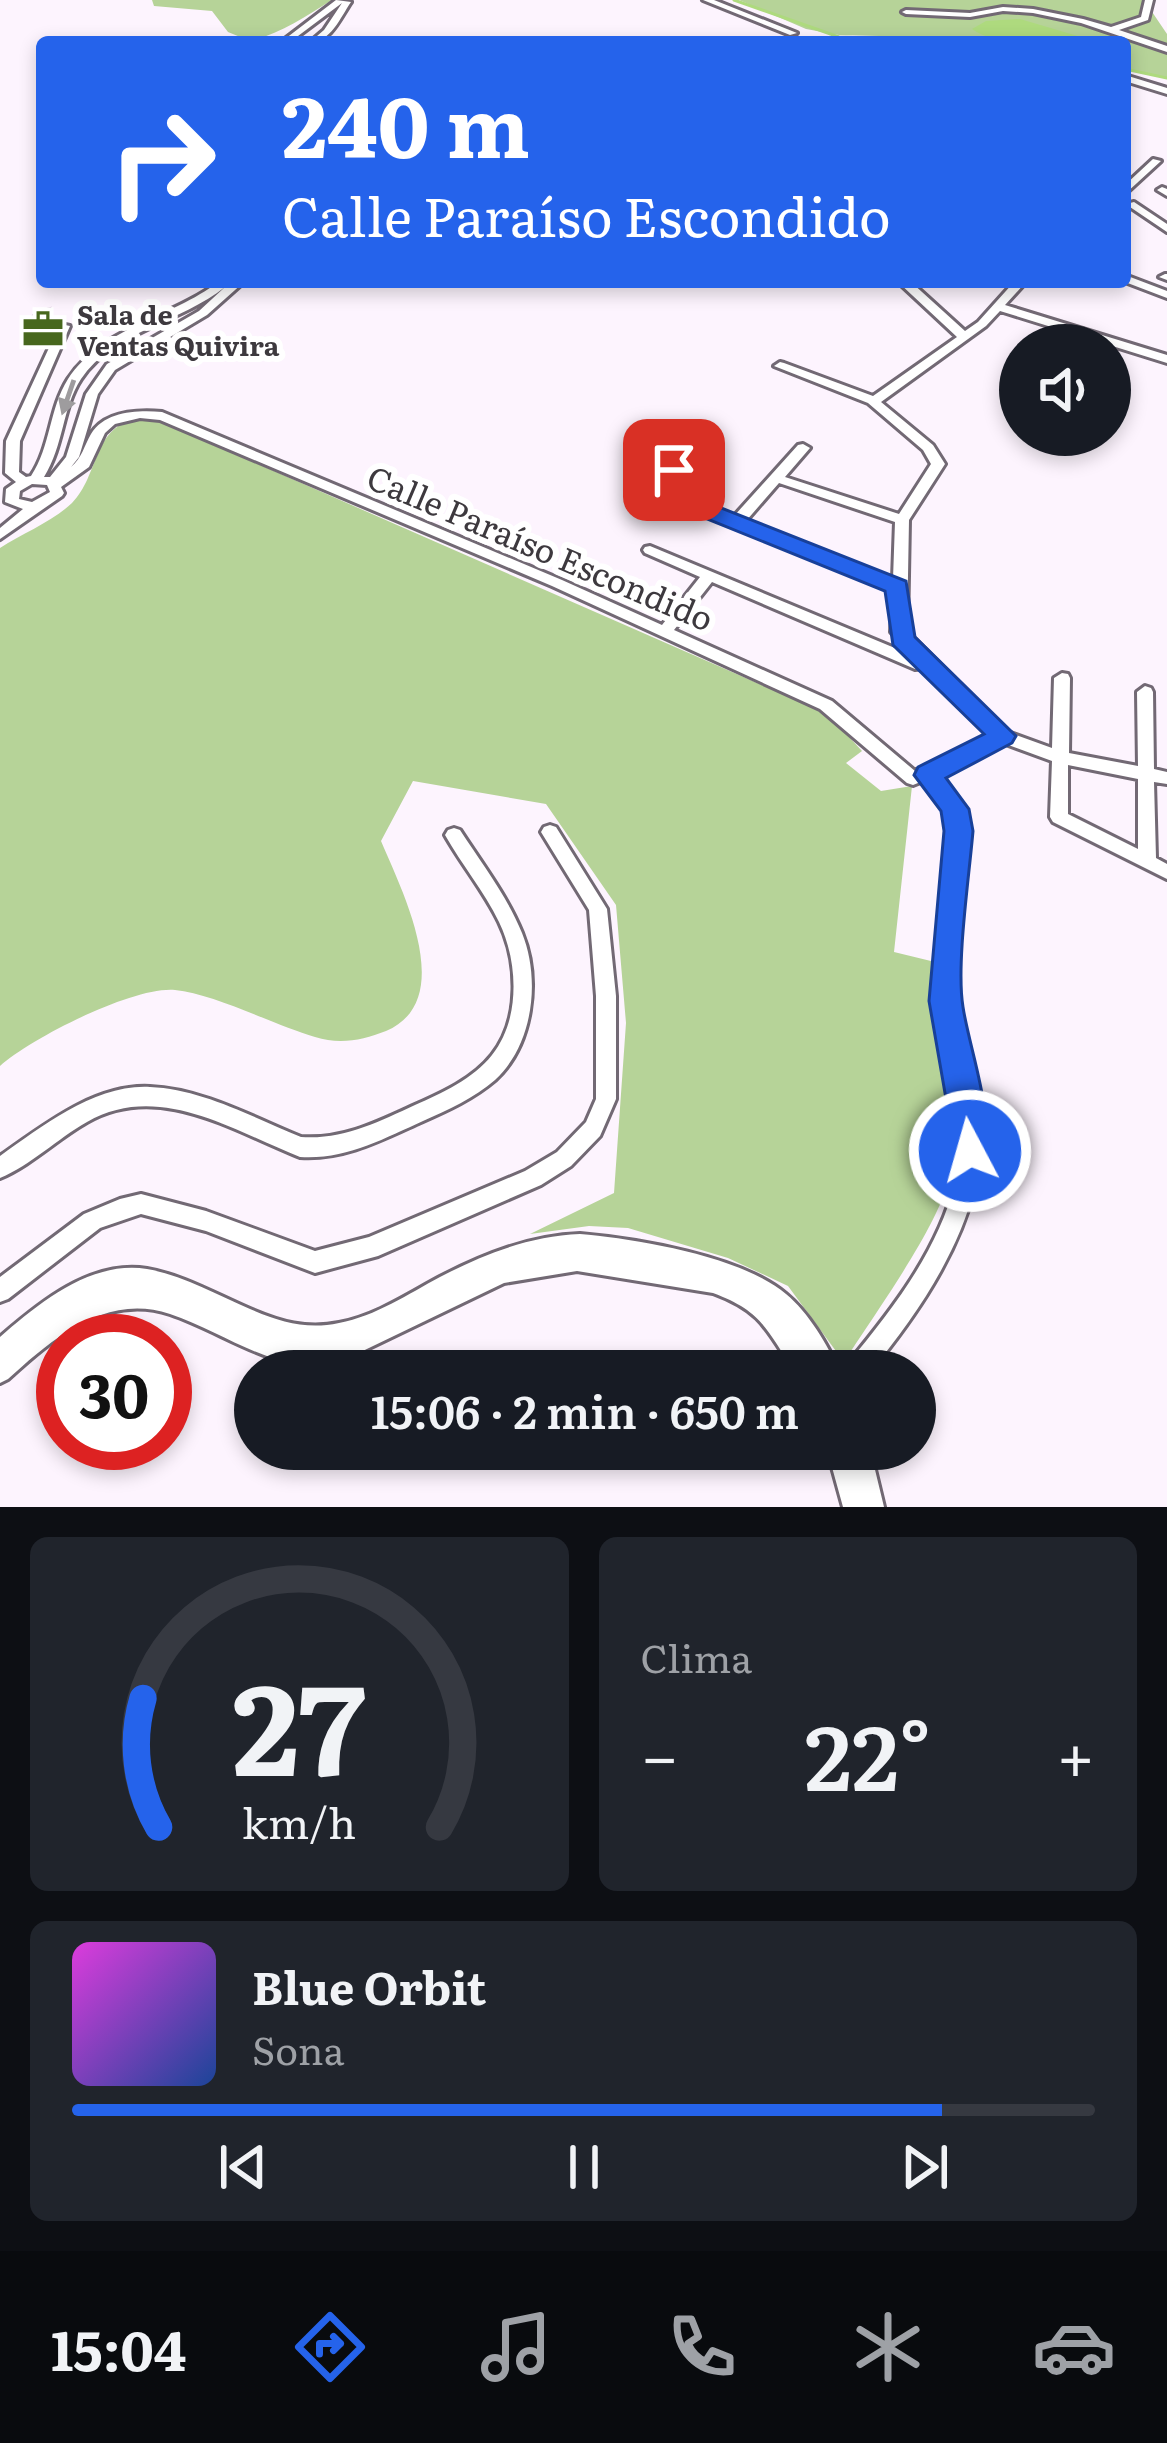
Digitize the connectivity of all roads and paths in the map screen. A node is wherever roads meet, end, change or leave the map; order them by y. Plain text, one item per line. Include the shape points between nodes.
1 (341, 0) edge
2 (350, 0) edge
3 (706, 0) edge
4 (1149, 0) edge
5 (906, 12) dead end
6 (1109, 31) junction
7 (793, 33) dead end
8 (293, 36) edge
9 (319, 36) edge
10 (1125, 36) edge
11 (1131, 38) edge
12 (1167, 49) edge
13 (1131, 80) edge
14 (1167, 91) edge
15 (1156, 161) dead end
16 (1131, 185) edge
17 (1133, 205) dead end
18 (1167, 229) edge
19 (1131, 281) edge
20 (217, 288) edge
21 (231, 288) edge
22 (911, 288) edge
23 (1018, 288) edge
24 (1167, 296) edge
25 (1000, 307) junction
26 (64, 326) dead end
27 (962, 335) junction
28 (1167, 359) edge
29 (780, 366) dead end
30 (873, 401) junction
31 (698, 445) dead end
32 (802, 448) dead end
33 (776, 478) junction
34 (42, 482) junction
35 (17, 505) junction
36 (34, 506) junction
37 (0, 520) edge
38 (902, 520) junction
39 (737, 522) junction
40 (0, 536) edge
41 (650, 550) dead end
42 (710, 574) junction
43 (897, 586) junction
44 (666, 630) junction
45 (932, 670) junction
46 (1063, 678) dead end
47 (1145, 692) dead end
48 (1002, 736) junction
49 (1055, 752) junction
50 (1167, 766) edge
51 (1146, 768) junction
52 (928, 775) junction
53 (1167, 778) edge
54 (550, 832) dead end
55 (454, 836) dead end
56 (1147, 862) junction
57 (1167, 872) edge
58 (0, 1168) edge
59 (0, 1292) edge
60 (337, 1343) junction
61 (794, 1350) edge
62 (813, 1350) edge
63 (872, 1350) edge
64 (0, 1352) edge
65 (0, 1371) edge
66 (845, 1470) edge
67 (863, 1470) edge
68 (855, 1507) edge
69 (872, 1507) edge

1 - 8 street
2 - 9 street
3 - 7 street
4 - 6 street via 1148,16
5 - 6 street via 1018,9
6 - 10 street
11 - 12 street
13 - 14 street
15 - 16 street
17 - 18 street
19 - 24 street
20 -> 34 street via 83,367 66,393
21 - 34 street via 111,368 92,394 73,457
22 - 27 street
23 - 25 street
25 - 27 street
25 - 28 street
26 - 34 street via 13,441 12,473
27 - 30 street
29 - 30 street
30 - 38 street via 938,464
31 - 39 street via 674,470 675,485 693,505
32 - 33 street
33 - 38 street
33 - 39 street
34 - 35 street via 10,494
34 - 36 street via 54,497
34 - 44 street, Calle Paraíso Escondido via 84,464 111,421 162,416
35 - 36 street
35 - 37 street
36 - 40 street
38 - 43 street
39 - 43 street
41 - 42 street
42 - 44 street
42 - 45 street
43 - 45 street via 898,632
44 - 52 street, Calle Paraíso Escondido via 826,705 911,778
45 - 48 street
46 - 49 street
47 - 51 street
48 - 49 street
48 - 52 street
49 - 51 street
49 - 56 street via 1059,817
50 - 51 street
51 - 53 street
51 - 56 street
52 - 63 street via 955,809 958,831 945,1001 970,1151 959,1202 935,1253
54 - 59 street via 598,909 606,996 605,1100 593,1129 564,1159 370,1248 315,1262 141,1204 92,1221
55 - 58 street via 508,923 523,985 500,1061 464,1091 320,1150 179,1096 139,1093 81,1113
56 - 57 street
60 - 61 street via 502,1272 577,1260 741,1292 767,1309
60 - 62 street via 491,1264 581,1245 756,1285 783,1304
60 - 64 street via 277,1333 135,1279 102,1283 66,1302
60 - 65 street via 310,1356 279,1351 158,1298 128,1296 76,1312
66 - 68 street
67 - 69 street

